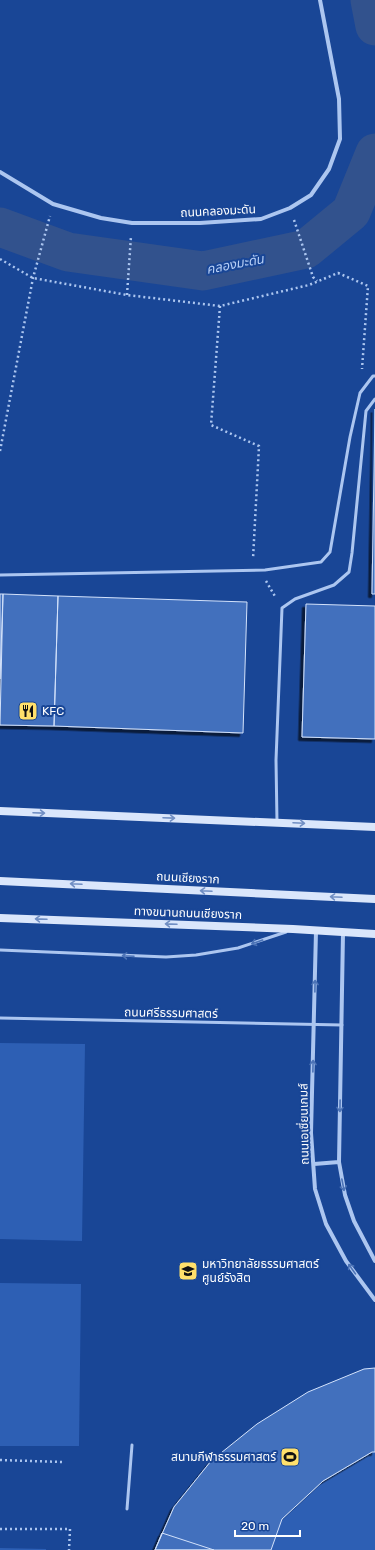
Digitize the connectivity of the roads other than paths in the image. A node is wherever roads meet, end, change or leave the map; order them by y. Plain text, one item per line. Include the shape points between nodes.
1 (320, 0) edge
2 (0, 172) edge
3 (375, 376) edge
4 (375, 399) edge
5 (0, 575) edge
6 (0, 811) edge
7 (277, 822) junction
8 (375, 827) edge
9 (0, 881) edge
10 (375, 899) edge
11 (0, 918) edge
12 (294, 929) junction
13 (316, 931) junction
14 (343, 933) junction
15 (375, 934) edge
16 (0, 950) edge
17 (0, 1018) edge
18 (314, 1025) junction
19 (342, 1025) junction
20 (339, 1162) junction
21 (314, 1164) junction
22 (375, 1261) edge
23 (375, 1300) edge
24 (132, 1445) dead end
25 (127, 1509) dead end

1 - 2 street, ถนนคลองมะดัน via 339,99 340,139 329,169 311,196 290,208 260,219 200,223 132,223 101,218 53,204
3 - 5 lane via 360,393 330,552 321,562 265,570
4 - 7 lane via 366,411 349,572 334,585 295,599 282,608 276,760
6 -> 7 main road
7 -> 8 main road
10 -> 9 main road, ถนนเชียงราก
12 -> 11 main road, ทางขนานถนนเชียงราก
12 - 13 main road, ทางขนานถนนเชียงราก
12 -> 16 lane via 238,948 166,958
13 - 14 main road, ทางขนานถนนเชียงราก
18 -> 13 street, ถนนเอเซี่ยนเกมส์
14 - 15 main road, ทางขนานถนนเชียงราก
14 - 19 street
17 - 18 lane, ถนนศรีธรรมศาสตร์
18 - 19 lane, ถนนศรีธรรมศาสตร์
21 -> 18 street, ถนนเอเซี่ยนเกมส์ via 311,1133
19 -> 20 street
20 - 21 street
20 -> 22 street via 345,1195
23 -> 21 street, ถนนเอเซี่ยนเกมส์ via 346,1261 326,1224 315,1189
24 - 25 lane

